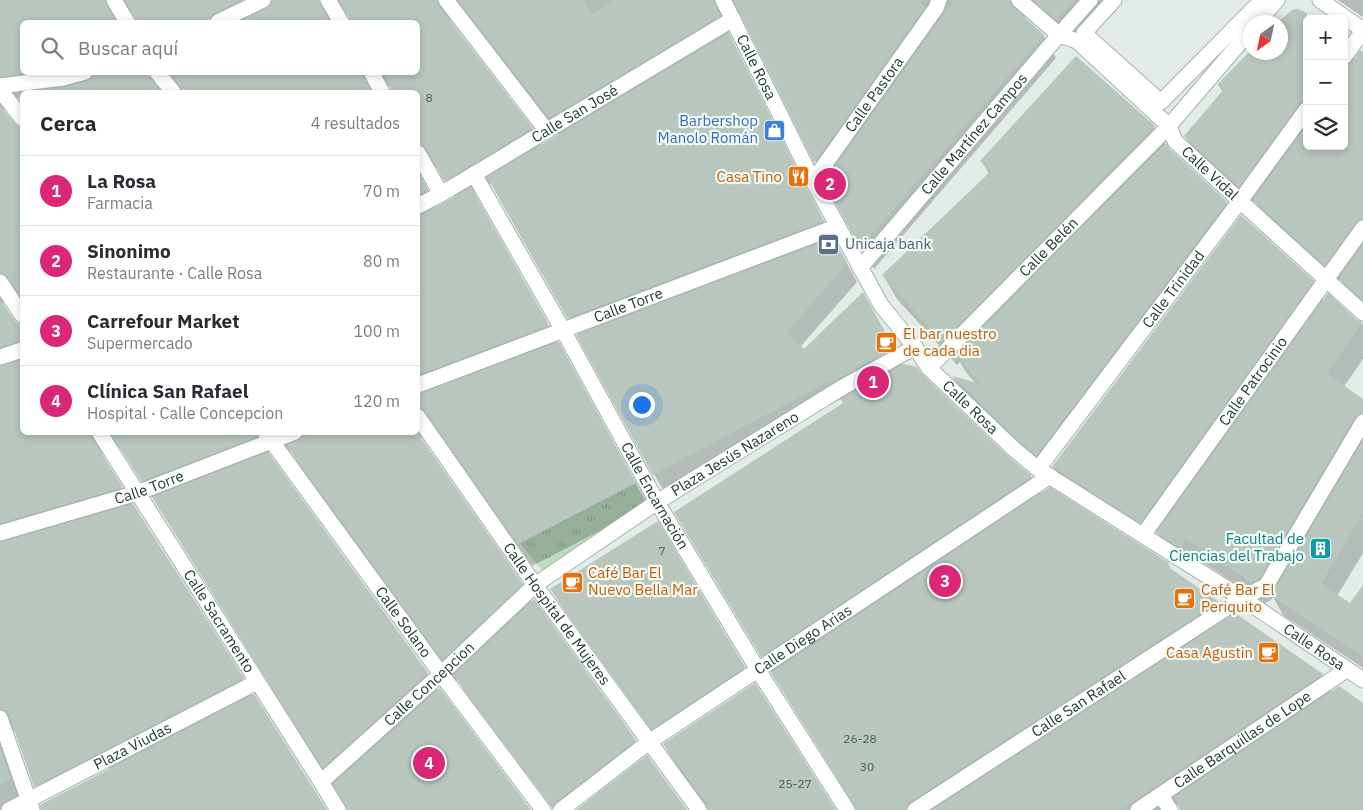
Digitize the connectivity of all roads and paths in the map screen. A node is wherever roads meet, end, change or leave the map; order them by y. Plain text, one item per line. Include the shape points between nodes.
1 (114, 0) edge
2 (263, 0) edge
3 (328, 0) edge
4 (446, 0) edge
5 (723, 0) edge
6 (1019, 0) edge
7 (1090, 0) edge
8 (1114, 0) edge
9 (1262, 0) edge
10 (1277, 0) edge
11 (1320, 0) edge
12 (934, 3) edge
13 (1264, 15) edge
14 (732, 19) junction
15 (125, 20) edge
16 (222, 20) edge
17 (340, 20) edge
18 (1363, 30) edge
19 (1059, 35) junction
20 (1243, 39) edge
21 (1348, 51) edge
22 (74, 75) edge
23 (159, 75) edge
24 (372, 75) edge
25 (0, 86) edge
26 (0, 90) edge
27 (170, 90) edge
28 (381, 90) edge
29 (1303, 114) edge
30 (20, 115) edge
31 (1169, 126) junction
32 (547, 130) junction
33 (420, 157) edge
34 (474, 174) junction
35 (813, 181) junction
36 (441, 194) junction
37 (1240, 201) junction
38 (420, 205) edge
39 (838, 226) junction
40 (1363, 228) edge
41 (860, 268) junction
42 (1326, 279) junction
43 (0, 282) edge
44 (20, 312) edge
45 (1363, 312) edge
46 (563, 330) junction
47 (914, 347) junction
48 (20, 351) edge
49 (0, 357) edge
50 (929, 368) junction
51 (420, 384) edge
52 (420, 420) edge
53 (1363, 422) edge
54 (101, 435) edge
55 (268, 437) edge
56 (1044, 472) junction
57 (137, 493) junction
58 (656, 502) junction
59 (0, 533) edge
60 (1143, 535) junction
61 (535, 585) junction
62 (1242, 598) junction
63 (758, 670) junction
64 (1346, 670) junction
65 (441, 674) junction
66 (1363, 680) edge
67 (257, 682) junction
68 (0, 718) edge
69 (649, 742) junction
70 (321, 782) junction
71 (1161, 794) junction
72 (29, 805) edge
73 (9, 810) edge
74 (338, 810) edge
75 (543, 810) edge
76 (561, 810) edge
77 (699, 810) edge
78 (847, 810) edge
79 (915, 810) edge
80 (1138, 810) edge
81 (1170, 810) edge

1 - 15 street
2 - 16 street
3 - 17 street
4 - 32 street
5 - 14 street, Calle Rosa
6 - 19 street, Calle Vidal
7 - 19 street, Calle Martínez Campos
8 - 9 street via 1084,33 1161,102
10 - 13 street
11 - 18 street
12 - 35 street, Calle Pastora
14 - 32 street, Calle San José
14 - 35 street, Calle Rosa
18 - 21 street
19 - 31 street, Calle Vidal via 1077,41
19 - 41 street, Calle Martínez Campos
20 - 31 street, Calle Belén
22 - 25 street
23 - 27 street
24 - 28 street
26 - 30 street
29 - 37 street, Calle Trinidad
31 - 37 street, Calle Vidal via 1175,140
31 - 50 street, Calle Belén
32 - 34 street, Calle San José
33 - 36 street
34 - 36 street, Calle San José
34 - 46 street, Calle Encarnación
35 - 39 street, Calle Rosa
36 - 38 street, Calle San José
37 - 42 street, Calle Vidal
37 - 56 street, Calle Trinidad
39 - 41 street, Calle Rosa
39 - 46 street, Calle Torre
40 - 42 street, Calle Patrocinio
41 - 47 street, Calle Rosa via 881,305
42 - 45 street, Calle Vidal
42 - 60 street, Calle Patrocinio
43 - 44 street
46 - 51 street, Calle Torre
46 - 58 street, Calle Encarnación
47 - 50 street, Calle Rosa
47 - 58 street, Plaza Jesús Nazareno
48 - 49 street
50 - 56 street, Calle Rosa via 1015,450
52 - 61 street, Calle Hospital de Mujeres
53 - 62 street, Calle San Rafael via 1266,586
54 - 57 street, Calle Sacramento
55 - 57 street, Calle Torre
55 - 65 street, Calle Solano
56 - 60 street, Calle Rosa
56 - 63 street, Calle Diego Arias
57 - 59 street, Calle Torre
57 - 67 street, Calle Sacramento
58 - 61 street, Plaza Jesús Nazareno
58 - 63 street, Calle Encarnación
60 - 62 street, Calle Rosa
61 - 65 street, Calle Concepcion
61 - 69 street, Calle Hospital de Mujeres
62 - 64 street, Calle Rosa
62 - 79 street, Calle San Rafael
63 - 69 street, Calle Diego Arias
63 - 78 street, Calle Encarnación
64 - 66 street, Calle Rosa
64 - 71 street, Calle Barquillas de Lope
65 - 70 street, Calle Concepcion
65 - 75 street, Calle Solano
67 - 70 street, Calle Sacramento
67 - 72 street, Plaza Viudas
68 - 72 street
69 - 76 street, Calle Diego Arias
69 - 77 street, Calle Hospital de Mujeres
70 - 74 street, Calle Sacramento
71 - 80 street, Calle Barquillas de Lope
71 - 81 street
72 - 73 street, Plaza Viudas

